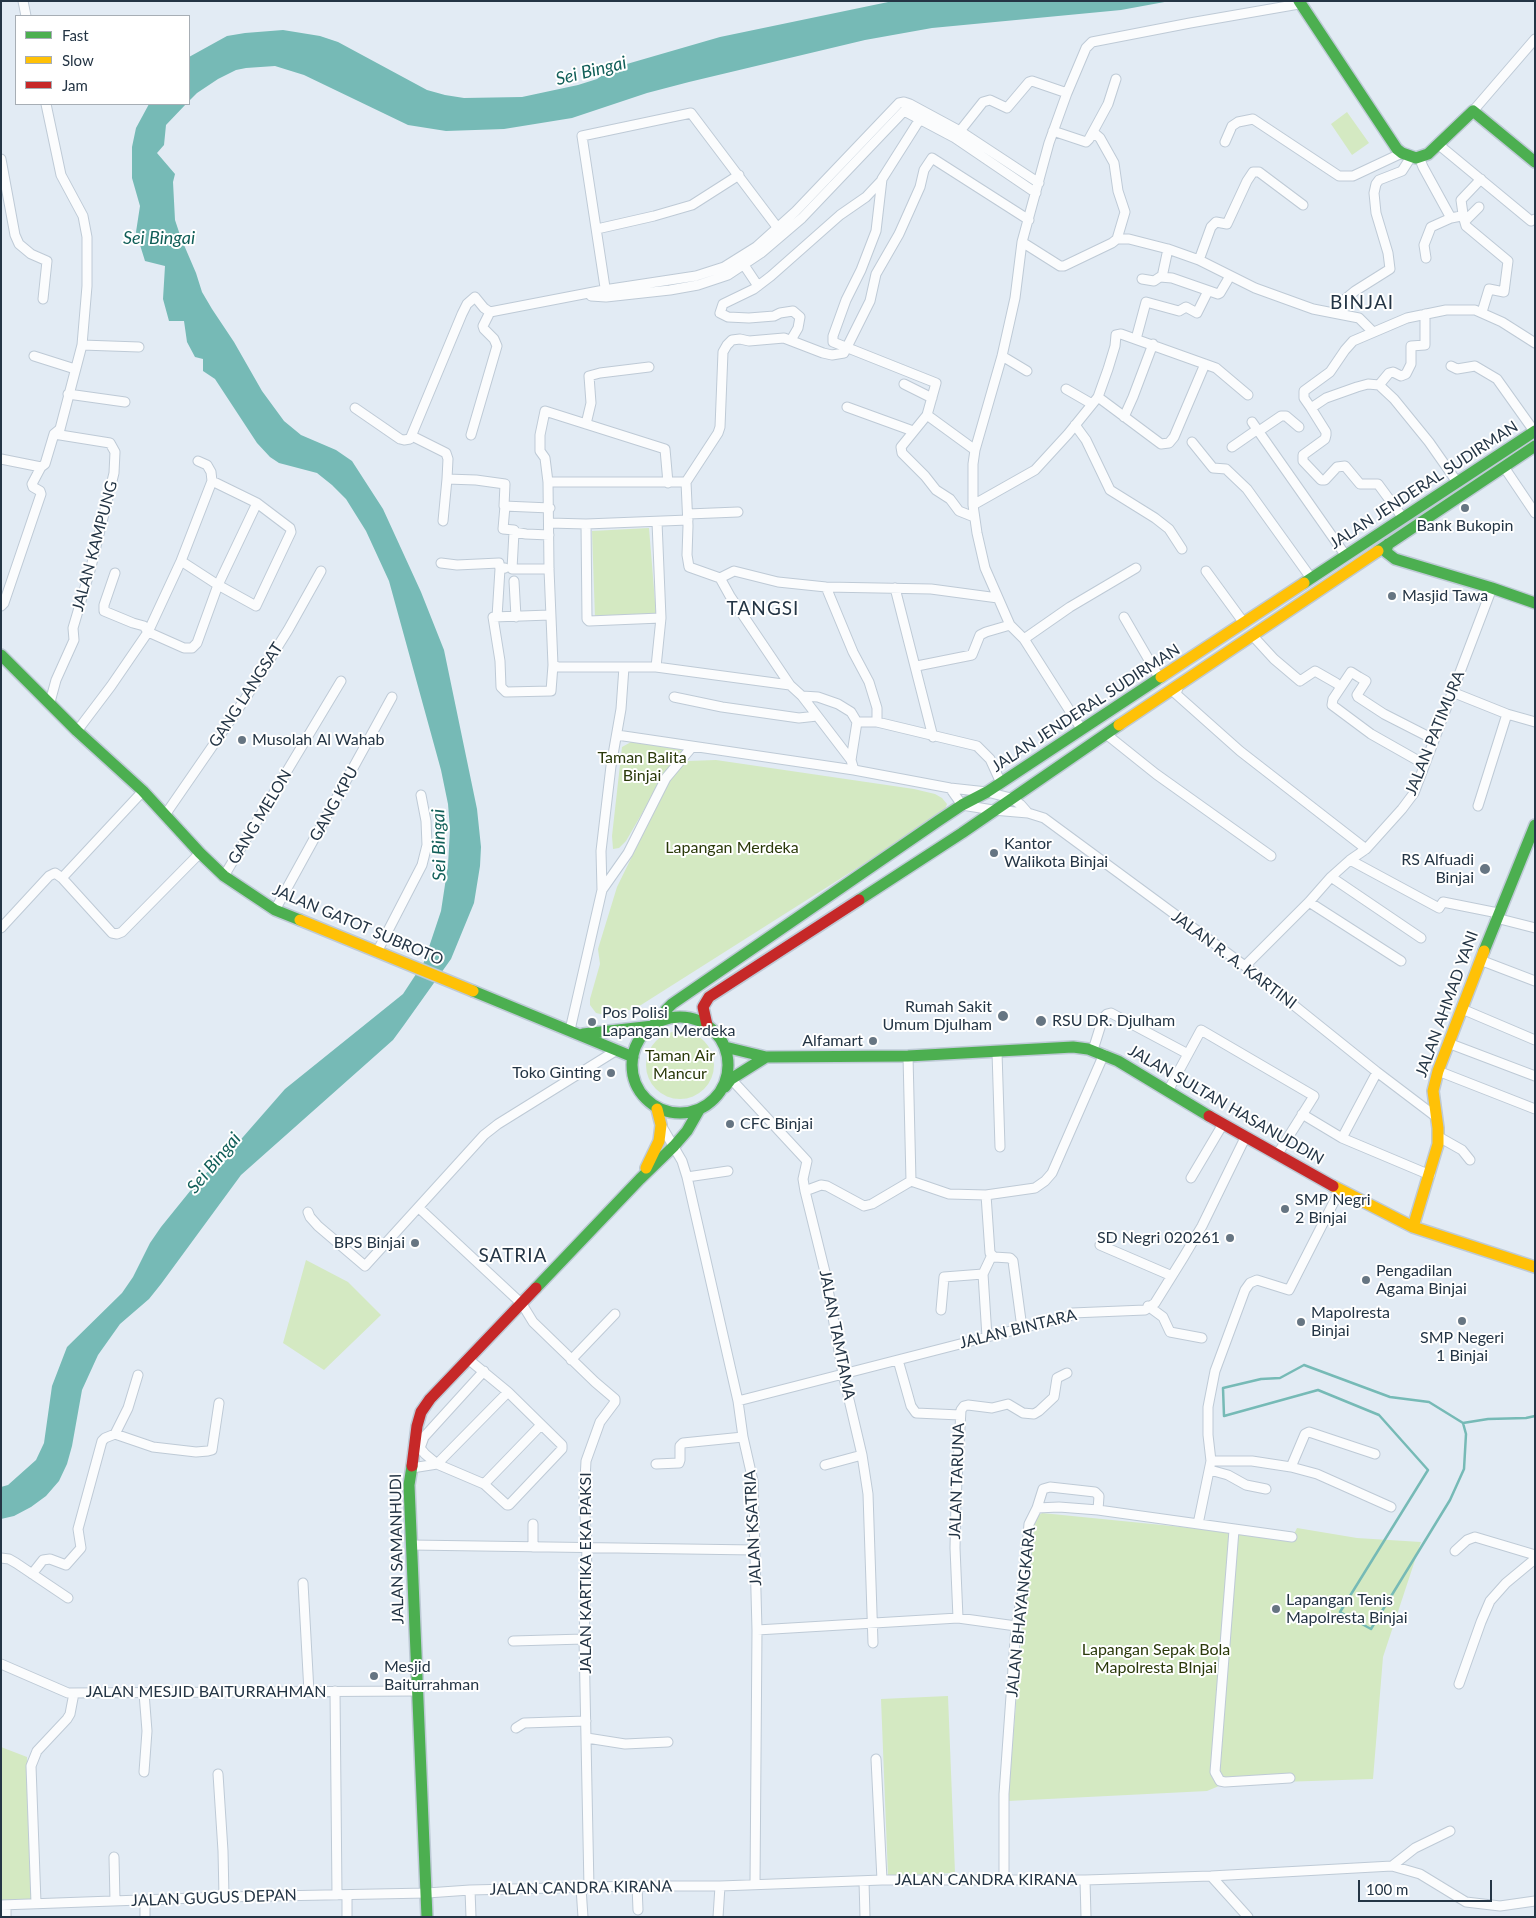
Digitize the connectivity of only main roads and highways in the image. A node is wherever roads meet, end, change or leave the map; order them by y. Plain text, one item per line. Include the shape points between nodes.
1 (1299, 3) edge
2 (1535, 162) edge
3 (1534, 431) edge
4 (1535, 446) edge
5 (1511, 447) junction
6 (1518, 457) junction
7 (1418, 508) junction
8 (1426, 520) junction
9 (1388, 544) junction
10 (1535, 603) edge
11 (1225, 636) junction
12 (1234, 646) junction
13 (1, 655) edge
14 (1535, 825) edge
15 (883, 859) junction
16 (894, 877) junction
17 (657, 1023) junction
18 (707, 1025) junction
19 (576, 1032) junction
20 (725, 1047) junction
21 (633, 1057) junction
22 (766, 1058) junction
23 (720, 1093) junction
24 (657, 1108) junction
25 (699, 1110) junction
26 (640, 1179) junction
27 (1413, 1228) junction
28 (1535, 1267) edge
29 (427, 1917) edge

1 - 2 main road via 1397,149 1411,156 1428,154 1473,111
3 - 5 main road, JALAN JENDERAL SUDIRMAN
4 - 6 main road, JALAN JENDERAL SUDIRMAN
5 - 6 main road
5 - 7 main road, JALAN JENDERAL SUDIRMAN
6 - 8 main road, JALAN JENDERAL SUDIRMAN
7 - 8 main road
7 - 11 main road, JALAN JENDERAL SUDIRMAN
8 - 9 main road, JALAN JENDERAL SUDIRMAN
9 - 10 main road via 1386,552 1395,559
9 - 12 main road, JALAN JENDERAL SUDIRMAN
11 - 12 main road
11 - 15 main road, JALAN JENDERAL SUDIRMAN
12 - 16 main road, JALAN JENDERAL SUDIRMAN
13 - 19 main road, JALAN GATOT SUBROTO via 143,791 224,876 275,910
14 - 27 main road, JALAN AHMAD YANI via 1438,1071 1432,1091 1439,1136
15 - 16 main road
15 - 17 main road, JALAN JENDERAL SUDIRMAN via 672,1004
16 - 18 main road, JALAN JENDERAL SUDIRMAN via 709,997 703,1008
17 - 18 main road via 690,1018
17 - 19 main road, JALAN GATOT SUBROTO
17 - 21 main road via 640,1040
18 - 20 main road
19 - 21 main road, JALAN GATOT SUBROTO
20 - 22 main road, JALAN SULTAN HASANUDDIN
20 - 23 main road via 728,1075
21 - 24 main road via 632,1069 639,1091
22 - 23 main road, JALAN SULTAN HASANUDDIN via 732,1079
22 - 27 main road, JALAN SULTAN HASANUDDIN via 908,1056 1073,1047 1092,1050
23 - 25 main road
24 - 25 main road via 682,1114
24 - 26 main road, JALAN SAMANHUDI via 661,1125 659,1140
25 - 26 main road, JALAN SAMANHUDI via 687,1131
26 - 29 main road, JALAN SAMANHUDI via 421,1412 409,1485
27 - 28 main road, JALAN SULTAN HASANUDDIN

